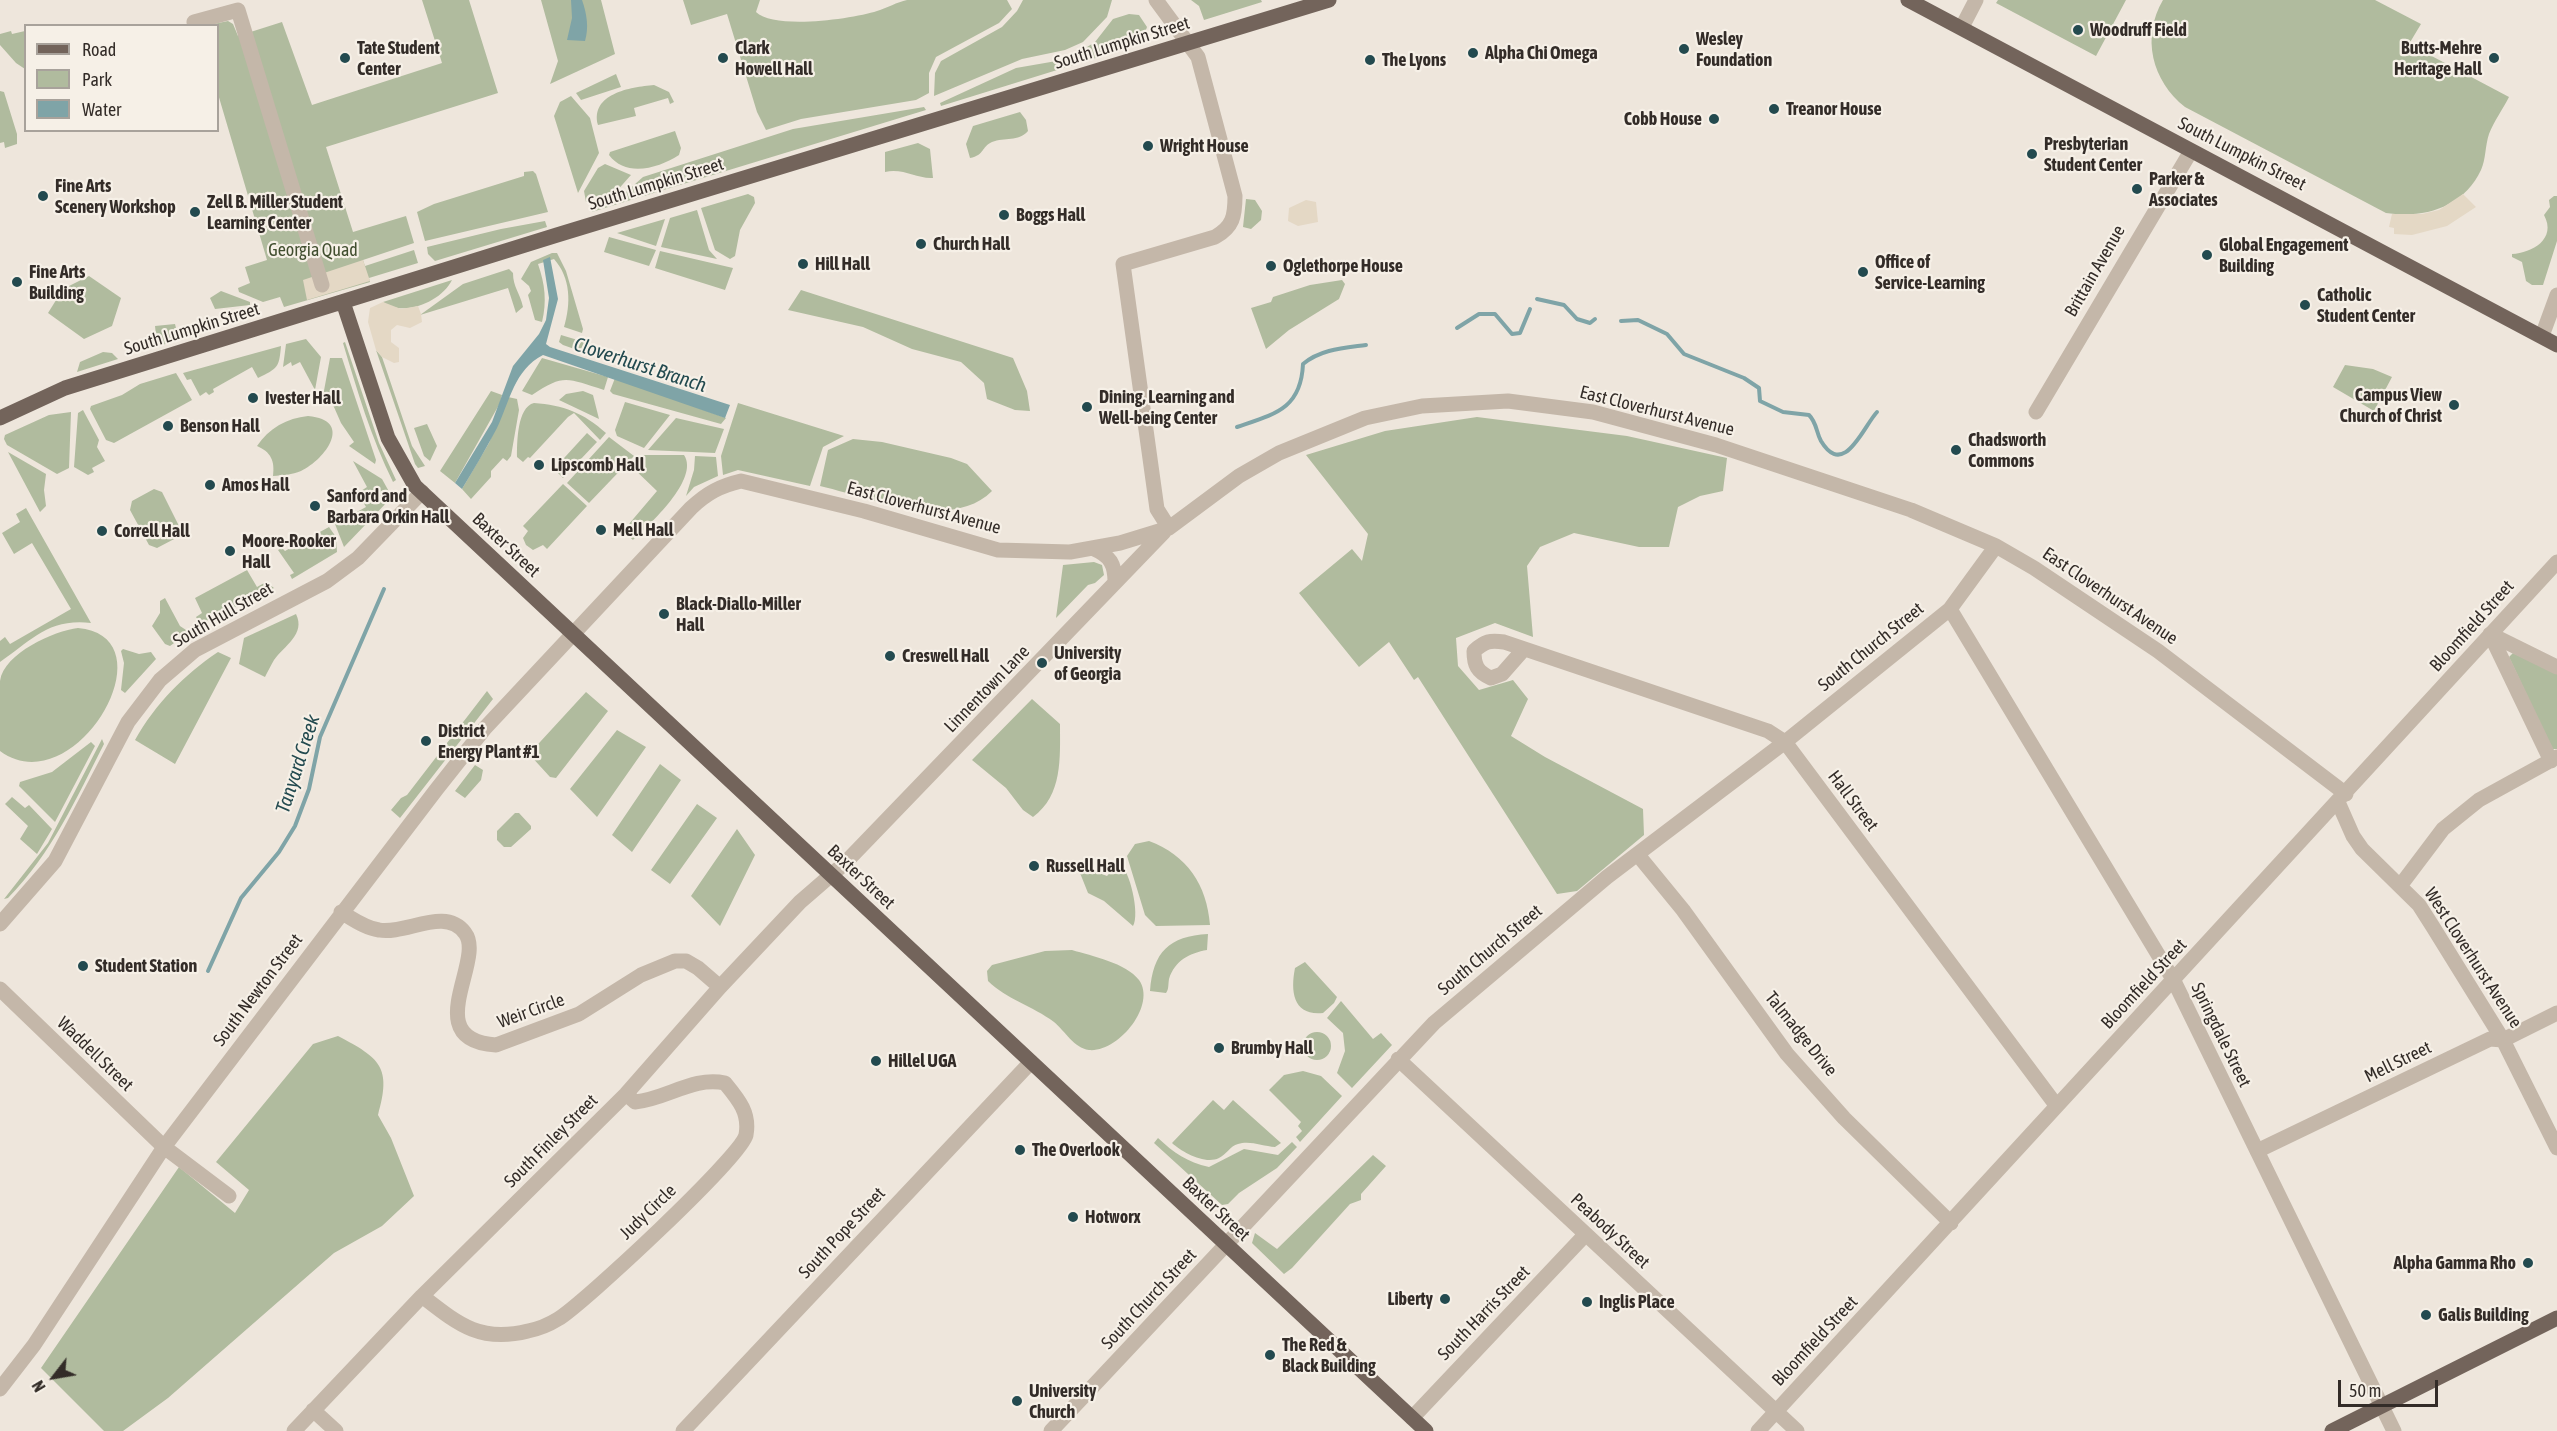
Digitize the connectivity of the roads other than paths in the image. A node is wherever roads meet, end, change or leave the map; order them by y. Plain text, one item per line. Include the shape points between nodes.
1 (1156, 0) edge
2 (1329, 0) edge
3 (1908, 0) edge
4 (1976, 0) edge
5 (194, 22) dead end
6 (1962, 27) junction
7 (1189, 43) junction
8 (2191, 151) junction
9 (322, 285) dead end
10 (2557, 295) edge
11 (344, 302) junction
12 (2542, 336) junction
13 (2557, 345) edge
14 (2036, 412) dead end
15 (0, 418) edge
16 (422, 492) junction
17 (1169, 528) junction
18 (1996, 546) junction
19 (1094, 549) junction
20 (2557, 562) edge
21 (1115, 582) junction
22 (1950, 609) junction
23 (573, 634) junction
24 (2490, 634) junction
25 (1524, 649) dead end
26 (2557, 667) edge
27 (1785, 742) junction
28 (2554, 759) edge
29 (2342, 798) junction
30 (1638, 855) junction
31 (831, 874) junction
32 (2400, 886) junction
33 (341, 912) junction
34 (0, 924) edge
35 (2174, 981) junction
36 (720, 987) junction
37 (0, 988) edge
38 (2557, 1013) edge
39 (2503, 1040) junction
40 (1398, 1059) junction
41 (1031, 1062) junction
42 (626, 1094) junction
43 (2056, 1105) junction
44 (164, 1147) junction
45 (2557, 1148) edge
46 (2257, 1151) junction
47 (229, 1196) dead end
48 (1951, 1223) junction
49 (1585, 1234) junction
50 (1227, 1245) junction
51 (422, 1296) junction
52 (2557, 1318) edge
53 (0, 1389) edge
54 (2382, 1407) junction
55 (314, 1410) junction
56 (1776, 1412) junction
57 (1412, 1418) junction
58 (1056, 1429) edge
59 (294, 1431) edge
60 (336, 1431) edge
61 (683, 1431) edge
62 (1426, 1431) edge
63 (1758, 1431) edge
64 (1797, 1431) edge
65 (2332, 1431) edge
66 (2394, 1431) edge

1 - 7 street
2 - 7 main road, South Lumpkin Street
3 - 6 main road, South Lumpkin Street
4 - 6 street
5 - 9 street via 238,10
6 - 8 main road, South Lumpkin Street
7 - 11 main road, South Lumpkin Street
7 - 17 street via 1201,68 1234,190 1232,223 1215,237 1123,264 1157,509
8 - 12 main road, South Lumpkin Street
8 - 14 street, Brittain Avenue
10 - 12 street
11 - 15 main road, South Lumpkin Street via 65,388
11 - 16 main road, Baxter Street via 388,438
12 - 13 main road, South Lumpkin Street
16 - 23 main road, Baxter Street
16 - 34 street, South Hull Street via 358,558 327,581 195,650 160,680 128,722 55,861
17 - 18 street, East Cloverhurst Avenue via 1239,476 1279,453 1365,418 1422,406 1508,400 1593,412 1716,445 1911,510
17 - 19 street, East Cloverhurst Avenue
17 - 21 street, Linnentown Lane
18 - 22 street, South Church Street
18 - 29 street, East Cloverhurst Avenue via 2158,651
19 - 21 street via 1112,561
19 - 23 street, East Cloverhurst Avenue via 1048,553 998,550 741,481 707,493
20 - 24 street, Bloomfield Street
21 - 31 street, Linnentown Lane via 973,733
22 - 27 street, South Church Street
22 - 35 street, Springdale Street
23 - 31 main road, Baxter Street
23 - 33 street, South Newton Street via 485,728
24 - 26 street
24 - 28 street
24 - 29 street, Bloomfield Street
25 - 27 street, Hall Street via 1768,731
27 - 30 street, South Church Street
27 - 43 street, Hall Street
28 - 32 street via 2479,800 2443,829
29 - 32 street, West Cloverhurst Avenue via 2353,836
29 - 35 street, Bloomfield Street
30 - 40 street, South Church Street via 1467,993
30 - 48 street, Talmadge Drive via 1683,910 1787,1054 1844,1118
31 - 36 street, South Finley Street
31 - 41 main road, Baxter Street
32 - 39 street, West Cloverhurst Avenue via 2424,912
33 - 36 street, Weir Circle via 380,931 444,920 466,933 471,948 458,996 459,1019 468,1034 485,1044 496,1045 579,1014 641,975 675,960 698,968
33 - 44 street, South Newton Street
35 - 43 street, Bloomfield Street
35 - 46 street, Springdale Street
36 - 42 street, South Finley Street
37 - 44 street, Waddell Street
38 - 39 street, Mell Street
39 - 45 street, West Cloverhurst Avenue
39 - 46 street, Mell Street via 2490,1039
40 - 49 street, Peabody Street
40 - 50 street, South Church Street
41 - 50 main road, Baxter Street
41 - 61 street, South Pope Street
42 - 51 street, South Finley Street
42 - 51 street, Judy Circle via 636,1102 701,1081 725,1083 741,1101 748,1119 745,1138 722,1168 650,1238 580,1303 557,1319 528,1331 471,1331
43 - 48 street, Bloomfield Street
44 - 47 street, Waddell Street
44 - 53 street, South Newton Street via 34,1345
46 - 54 street, Springdale Street
48 - 56 street, Bloomfield Street
49 - 56 street, Peabody Street
49 - 57 street, South Harris Street
50 - 57 main road, Baxter Street
50 - 58 street, South Church Street
51 - 55 street, South Finley Street
52 - 54 main road
54 - 65 main road
54 - 66 street, Springdale Street
55 - 59 street, South Finley Street
55 - 60 street
56 - 63 street, Bloomfield Street
56 - 64 street, Peabody Street
57 - 62 main road, Baxter Street

